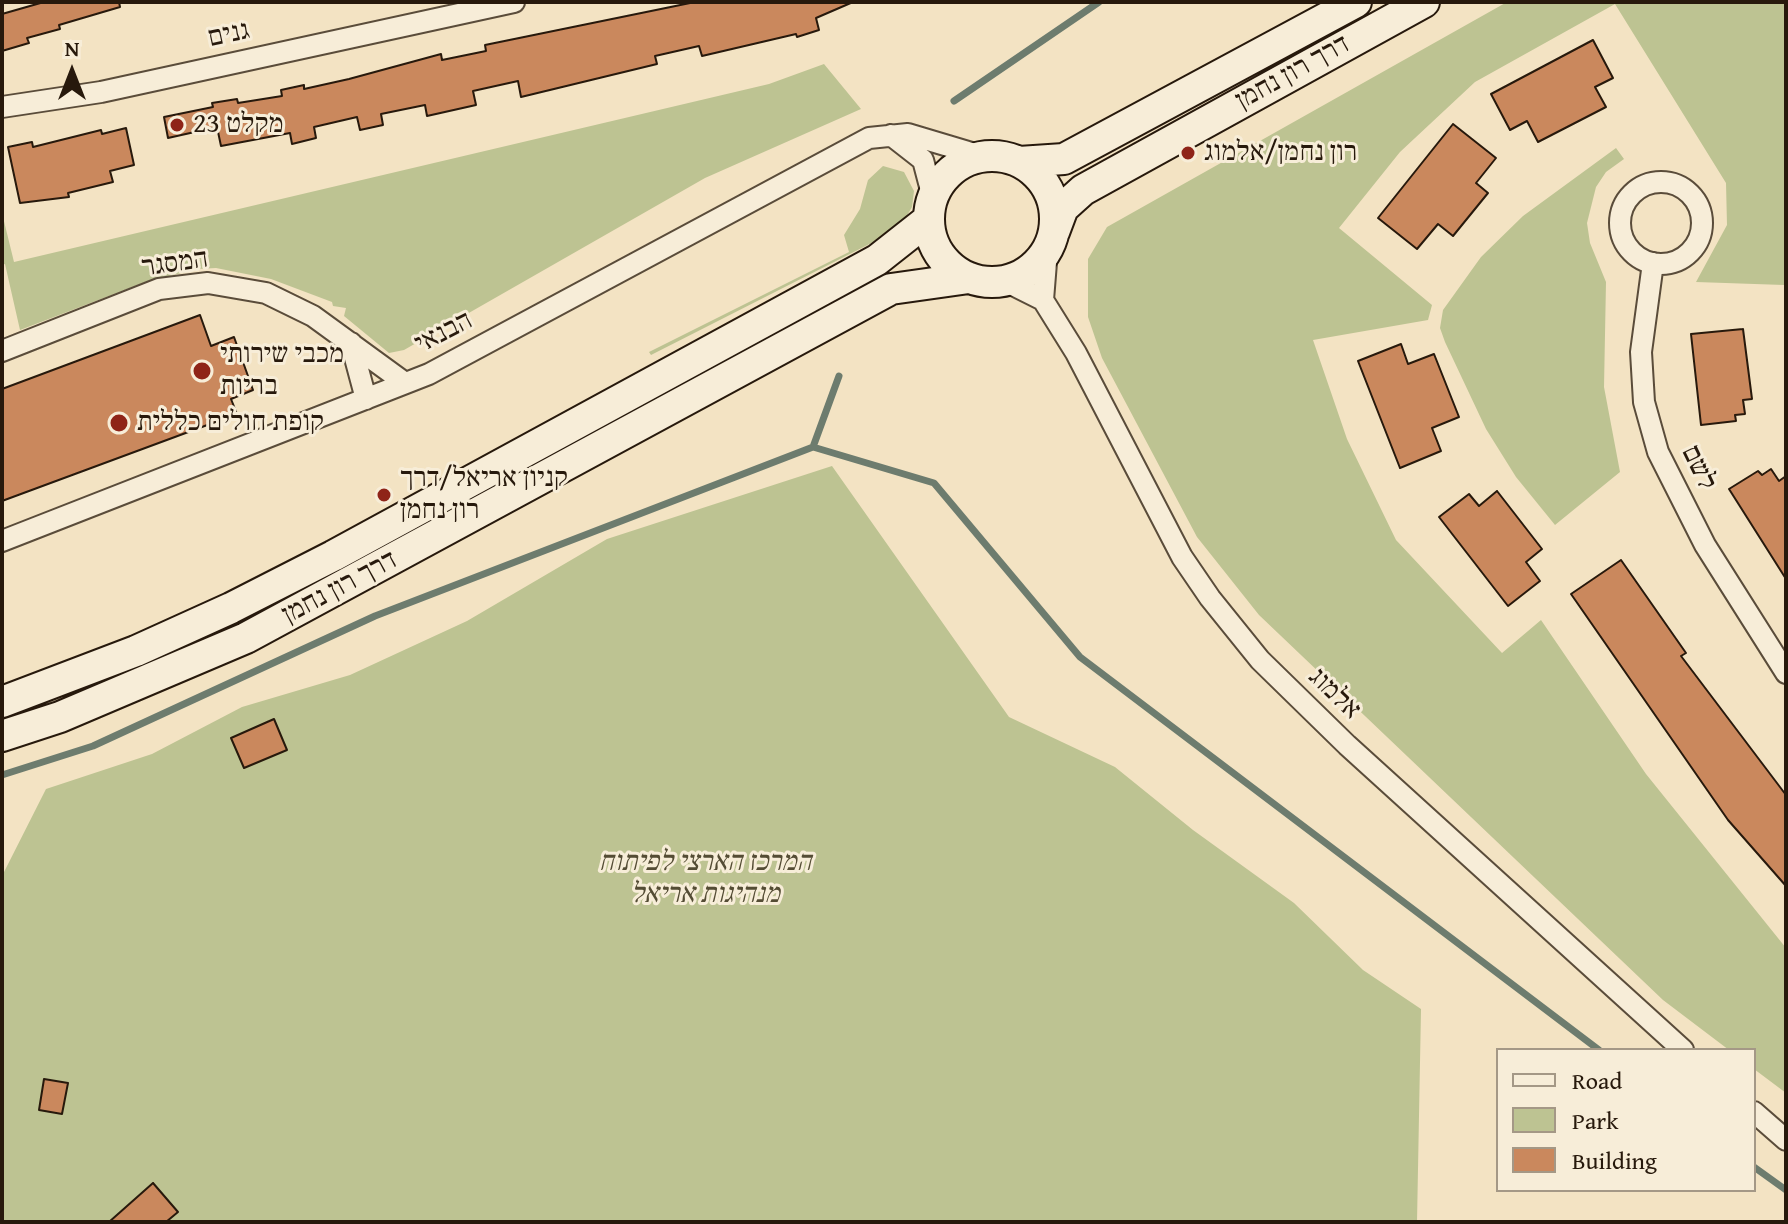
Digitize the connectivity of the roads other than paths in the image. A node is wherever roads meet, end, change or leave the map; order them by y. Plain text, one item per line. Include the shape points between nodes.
1 (514, 2) edge
2 (1356, 2) edge
3 (1424, 2) edge
4 (2, 107) edge
5 (891, 135) junction
6 (985, 157) junction
7 (1019, 162) junction
8 (931, 208) junction
9 (1050, 241) junction
10 (1653, 263) junction
11 (969, 278) junction
12 (1005, 281) junction
13 (1043, 300) junction
14 (351, 343) junction
15 (2, 351) edge
16 (405, 383) junction
17 (366, 399) junction
18 (2, 541) edge
19 (1786, 673) edge
20 (2, 702) edge
21 (2, 736) edge
22 (1681, 1048) edge
23 (1756, 1114) edge
24 (1786, 1140) edge

1 - 4 street, גנים via 101,92
2 - 7 main road, דרך רון נחמן via 1064,159
3 - 9 main road, דרך רון נחמן via 1083,190 1063,208
5 - 6 street, הבנאי via 908,134
5 - 8 street via 923,160
5 - 16 street, הבנאי via 869,138
6 - 7 main road
6 - 8 main road via 953,170
7 - 9 main road via 1049,191 1055,218
8 - 11 main road via 931,238 940,255
8 - 20 main road, דרך רון נחמן via 877,260 320,562 136,651
9 - 12 main road via 1025,274
9 - 13 street
10 - 10 street via 1679,260 1701,234 1698,205 1674,184 1651,183 1636,190 1621,214 1629,248
10 - 19 street, לשם via 1641,352 1644,402 1658,452 1705,545
11 - 12 main road
11 - 21 main road, דרך רון נחמן via 891,289 246,638
12 - 13 street
13 - 22 street, אלמוג via 1182,557 1238,635 1347,745
14 - 15 street, המסגר via 313,316 266,293 208,283 159,289
14 - 16 street, המסגר
14 - 17 street
16 - 17 street, הבנאי
17 - 18 street, הבנאי
23 - 24 street

